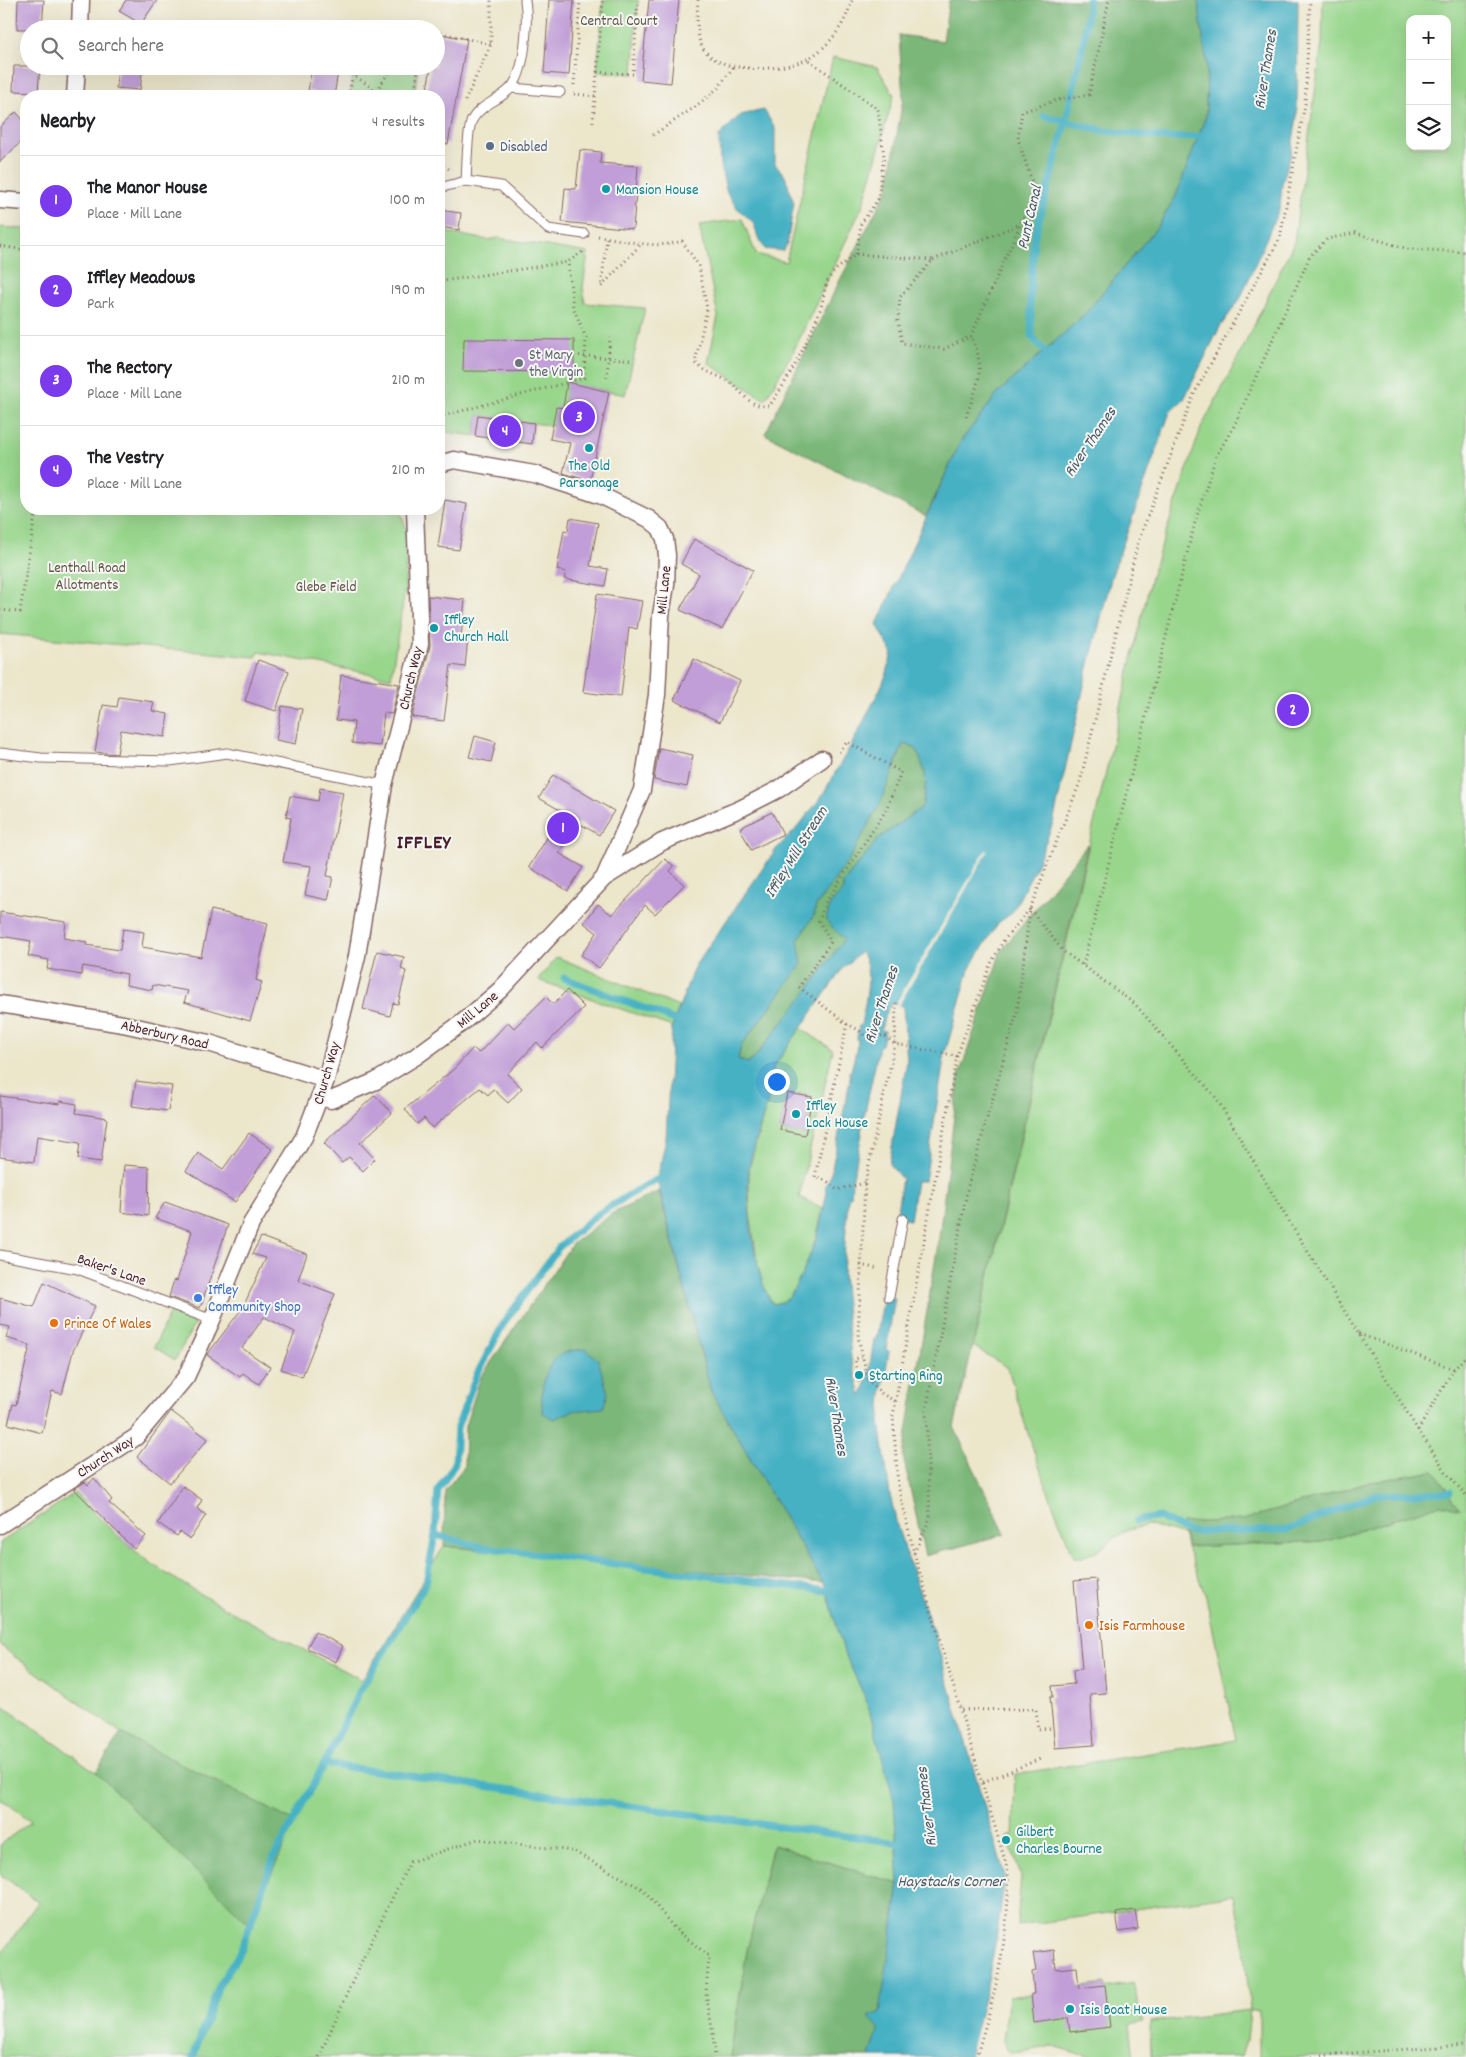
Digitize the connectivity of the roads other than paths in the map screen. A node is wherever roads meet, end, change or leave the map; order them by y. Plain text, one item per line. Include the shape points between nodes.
1 (81, 0) edge
2 (525, 0) edge
3 (80, 20) edge
4 (76, 75) edge
5 (511, 88) junction
6 (75, 90) edge
7 (560, 92) road end
8 (466, 181) junction
9 (445, 186) edge
10 (0, 200) edge
11 (20, 202) edge
12 (584, 234) road end
13 (445, 462) edge
14 (415, 515) edge
15 (0, 752) edge
16 (822, 760) dead end
17 (384, 785) junction
18 (604, 878) junction
19 (0, 1004) edge
20 (326, 1080) junction
21 (320, 1096) junction
22 (903, 1219) dead end
23 (0, 1256) edge
24 (889, 1297) dead end
25 (212, 1320) junction
26 (0, 1525) edge

1 - 3 street
2 - 5 lane via 525,46 520,69
4 - 6 street
5 - 7 lane
5 - 8 lane via 477,112 470,122
8 - 9 lane
8 - 12 lane via 501,186 548,229
10 - 11 street
13 - 18 street, Mill Lane via 454,460 534,474 602,496 650,519 660,528 667,555 666,585 652,734 642,790
14 - 17 street, Church Way via 420,644
15 - 17 lane via 41,758 170,761 227,752
16 - 18 street, Mill Lane via 779,789 662,842
17 - 20 street, Church Way via 357,956
18 - 21 street, Mill Lane via 507,983 463,1022 376,1081 331,1100
19 - 20 street, Abberbury Road via 122,1024 209,1043
20 - 21 street, Church Way
21 - 25 street, Church Way via 304,1137 251,1224
22 - 24 lane
23 - 25 lane, Baker's Lane via 78,1269
25 - 26 street, Church Way via 186,1377 136,1437

